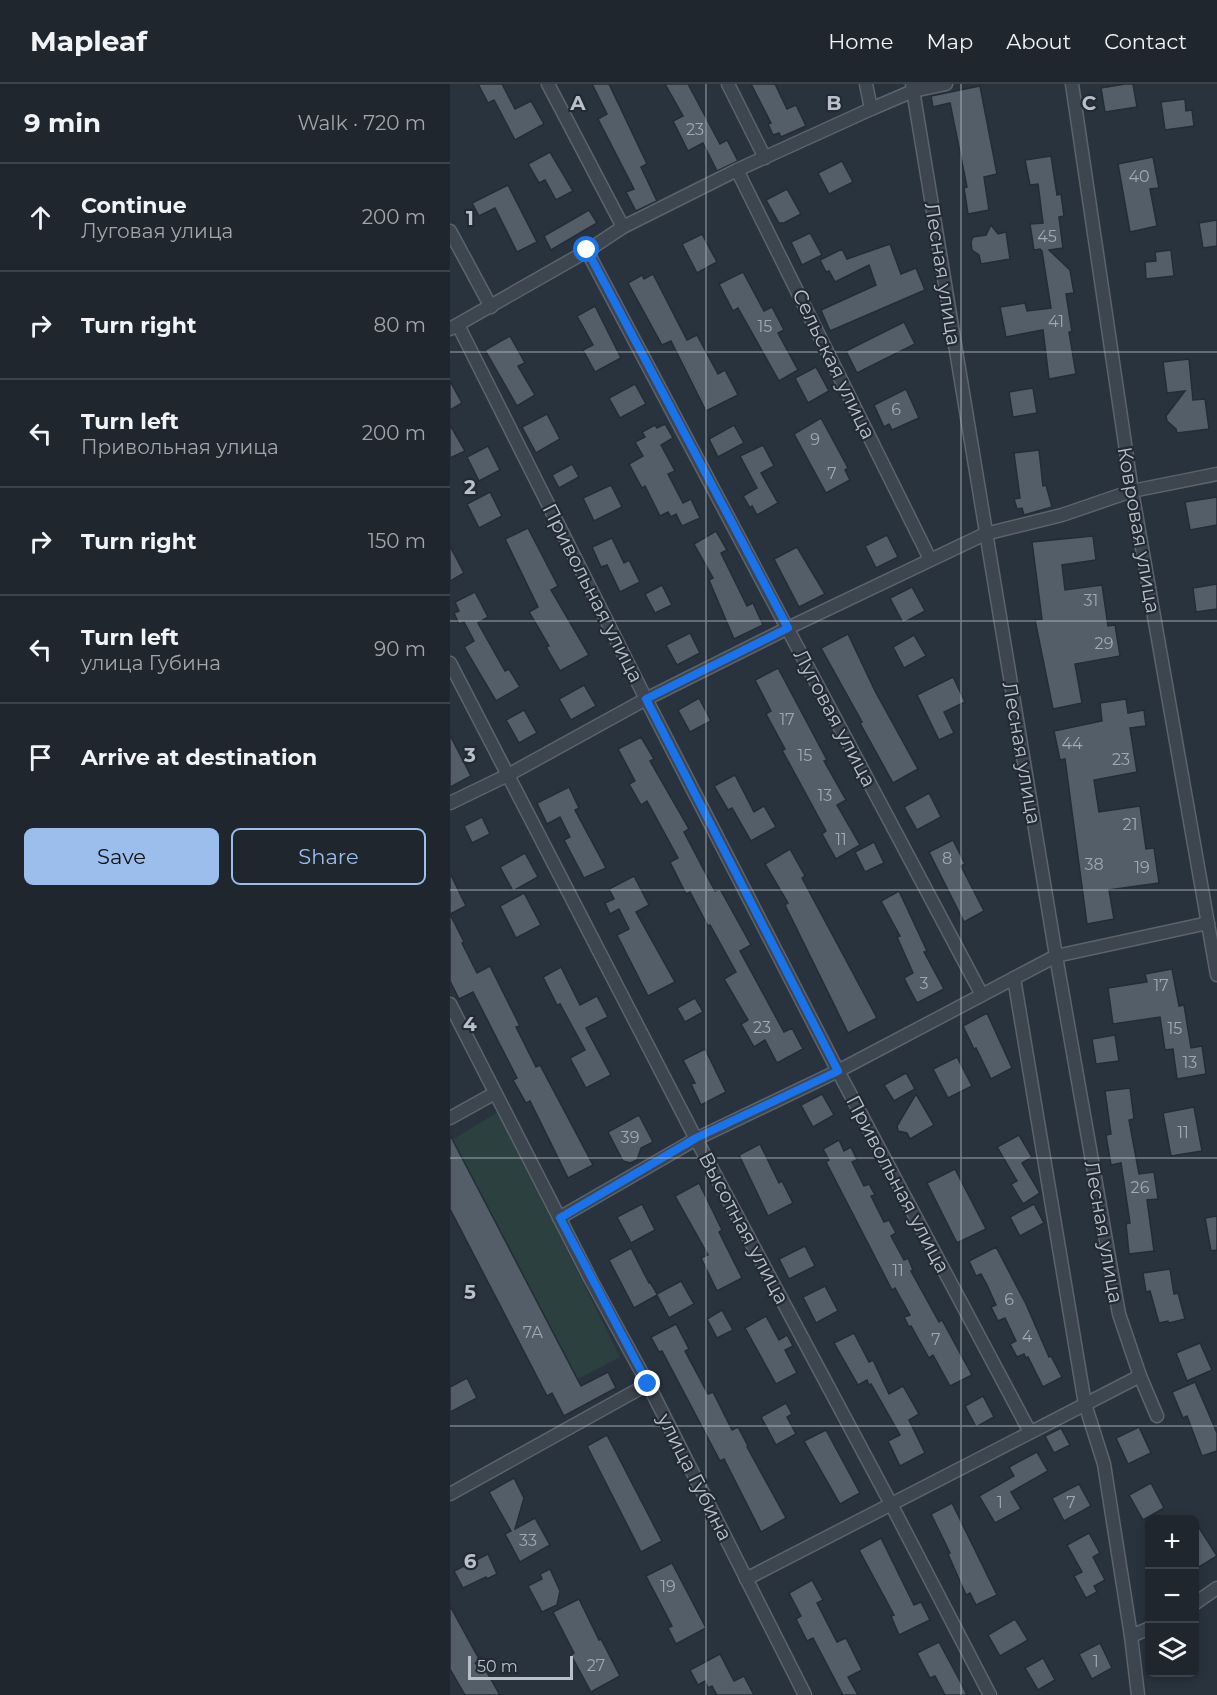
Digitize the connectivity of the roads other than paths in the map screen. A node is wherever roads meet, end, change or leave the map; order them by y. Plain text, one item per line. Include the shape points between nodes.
1 (548, 84) edge
2 (728, 84) edge
3 (866, 84) edge
4 (946, 84) edge
5 (1072, 84) edge
6 (913, 88) edge
7 (871, 109) junction
8 (765, 158) junction
9 (737, 170) junction
10 (623, 227) junction
11 (450, 231) edge
12 (587, 250) junction
13 (491, 307) junction
14 (454, 327) edge
15 (1217, 474) edge
16 (1132, 491) junction
17 (985, 534) junction
18 (930, 559) junction
19 (788, 628) junction
20 (450, 663) edge
21 (646, 699) junction
22 (508, 775) junction
23 (450, 803) edge
24 (1208, 923) junction
25 (1056, 956) junction
26 (1217, 975) edge
27 (1014, 978) junction
28 (982, 995) junction
29 (450, 1004) edge
30 (838, 1071) junction
31 (495, 1093) junction
32 (450, 1118) edge
33 (696, 1138) junction
34 (560, 1218) junction
35 (1140, 1376) junction
36 (648, 1384) junction
37 (1085, 1404) junction
38 (1157, 1416) dead end
39 (1030, 1432) junction
40 (450, 1494) edge
41 (891, 1504) junction
42 (746, 1579) junction
43 (1217, 1588) edge
44 (1199, 1601) edge
45 (1145, 1630) edge
46 (1131, 1636) junction
47 (805, 1695) edge
48 (990, 1695) edge
49 (1138, 1695) edge

1 - 10 street
2 - 8 street
3 - 7 street
4 - 6 street
5 - 16 street, Ковровая улица
6 - 7 street
6 - 17 street, Лесная улица
7 - 8 street
8 - 9 street
9 - 10 street
9 - 18 street, Сельская улица
10 - 12 street
11 - 13 street
12 - 13 street
12 - 19 street, Луговая улица
13 - 14 street
14 - 21 street, Привольная улица
15 - 16 street
16 - 17 street via 1062,515
16 - 24 street, Ковровая улица
17 - 18 street
17 - 25 street, Лесная улица
18 - 19 street
19 - 21 street
19 - 28 street, Луговая улица
20 - 22 street, Высотная улица
21 - 22 street
21 - 30 street, Привольная улица
22 - 23 street
22 - 33 street, Высотная улица
24 - 25 street
24 - 26 street, Ковровая улица
25 - 27 street
25 - 35 street, Лесная улица via 1119,1314
27 - 28 street
27 - 37 street
28 - 30 street
29 - 31 street, улица Губина
30 - 33 street
30 - 39 street, Привольная улица
31 - 32 street
31 - 34 street, улица Губина
33 - 34 street
33 - 41 street, Высотная улица
34 - 36 street, улица Губина
35 - 37 street
35 - 38 street, Лесная улица
36 - 40 street
36 - 42 street, улица Губина
37 - 39 street
37 - 46 street via 1104,1464
39 - 41 street
41 - 42 street
41 - 48 street, Высотная улица
42 - 47 street, улица Губина
43 - 44 street
45 - 46 street
46 - 49 street

